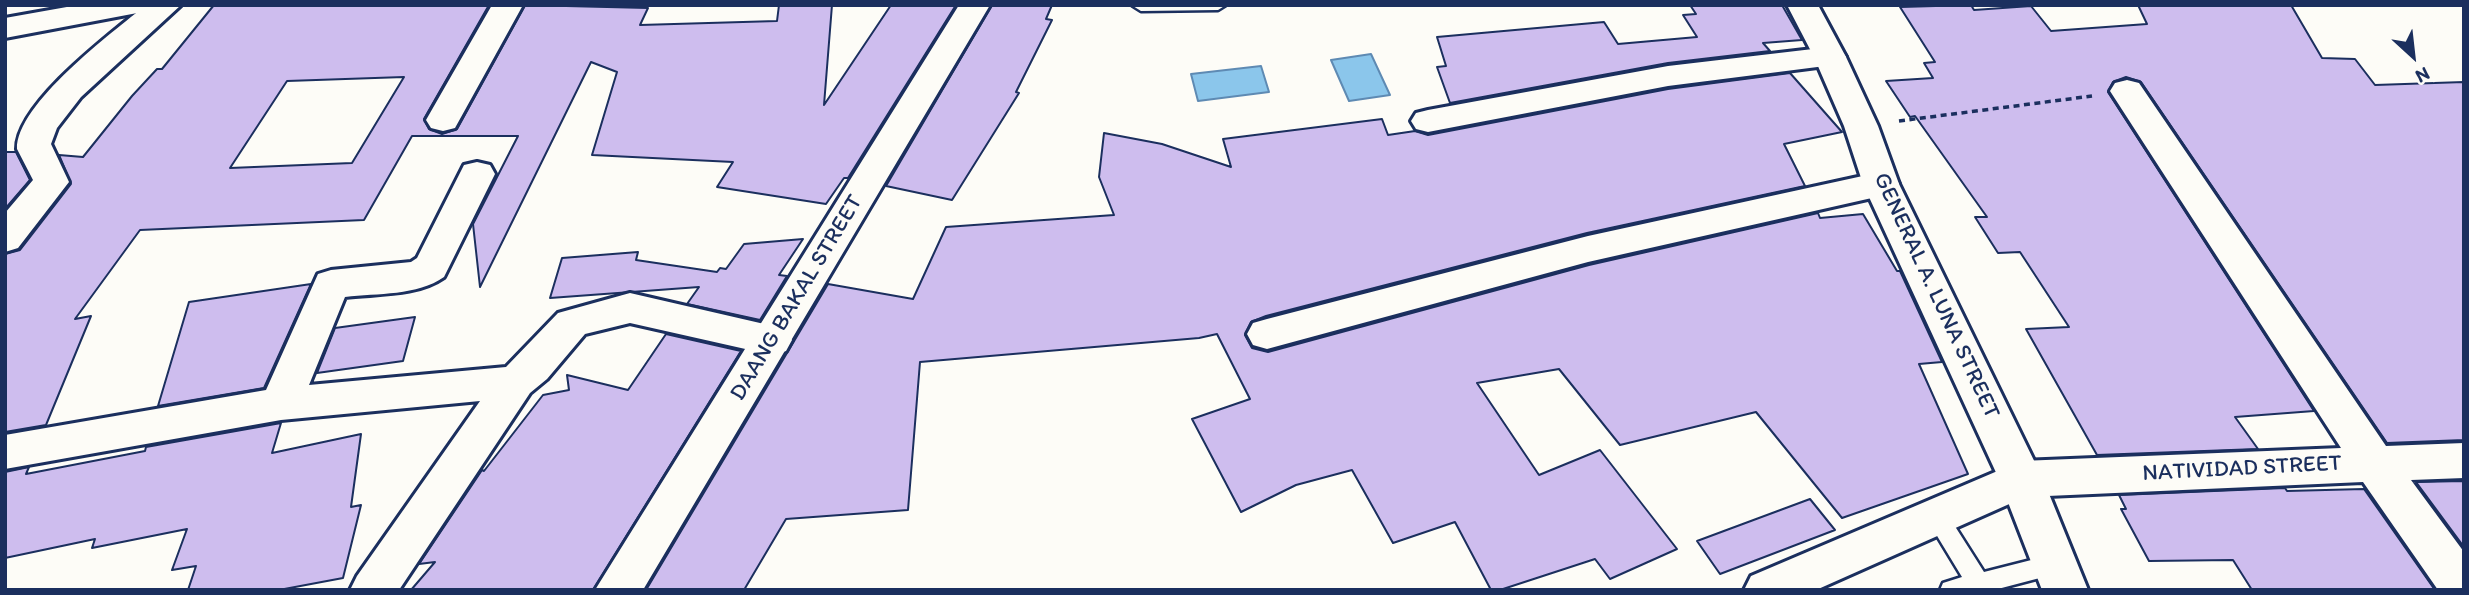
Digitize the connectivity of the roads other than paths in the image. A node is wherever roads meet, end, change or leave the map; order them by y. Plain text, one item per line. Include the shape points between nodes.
1 (132, 5) edge
2 (166, 5) edge
3 (508, 5) edge
4 (975, 5) edge
5 (1218, 5) edge
6 (1802, 5) edge
7 (1142, 6) edge
8 (5, 28) edge
9 (1830, 57) junction
10 (2127, 91) road end
11 (443, 120) dead end
12 (1427, 121) dead end
13 (477, 174) dead end
14 (1881, 184) junction
15 (5, 239) edge
16 (1267, 334) dead end
17 (772, 340) junction
18 (516, 382) junction
19 (281, 404) junction
20 (5, 452) edge
21 (2464, 460) edge
22 (2374, 463) junction
23 (2021, 480) junction
24 (1936, 516) junction
25 (2060, 577) edge
26 (1981, 586) edge
27 (2464, 589) edge
28 (373, 590) edge
29 (618, 590) edge
30 (1767, 590) edge
31 (1951, 590) edge

1 - 8 street
2 - 15 street via 94,65 51,112 34,144 50,169 51,182
3 - 11 street
4 - 17 street, DAANG BAKAL STREET
5 - 7 lane
6 - 9 street, GENERAL A. LUNA STREET
9 - 12 street via 1668,76
9 - 14 street, GENERAL A. LUNA STREET
10 - 22 street
13 - 19 street via 431,267 419,275 331,284
14 - 16 street via 1588,249
14 - 23 street, GENERAL A. LUNA STREET
17 - 18 street via 630,308 572,323
17 - 29 street, DAANG BAKAL STREET
18 - 19 street
18 - 28 street
19 - 20 street
21 - 22 street, NATIVIDAD STREET
22 - 23 street, NATIVIDAD STREET
22 - 27 street
23 - 24 street
23 - 25 street, GENERAL A. LUNA STREET
24 - 26 lane
24 - 30 street
25 - 26 lane
26 - 31 lane

